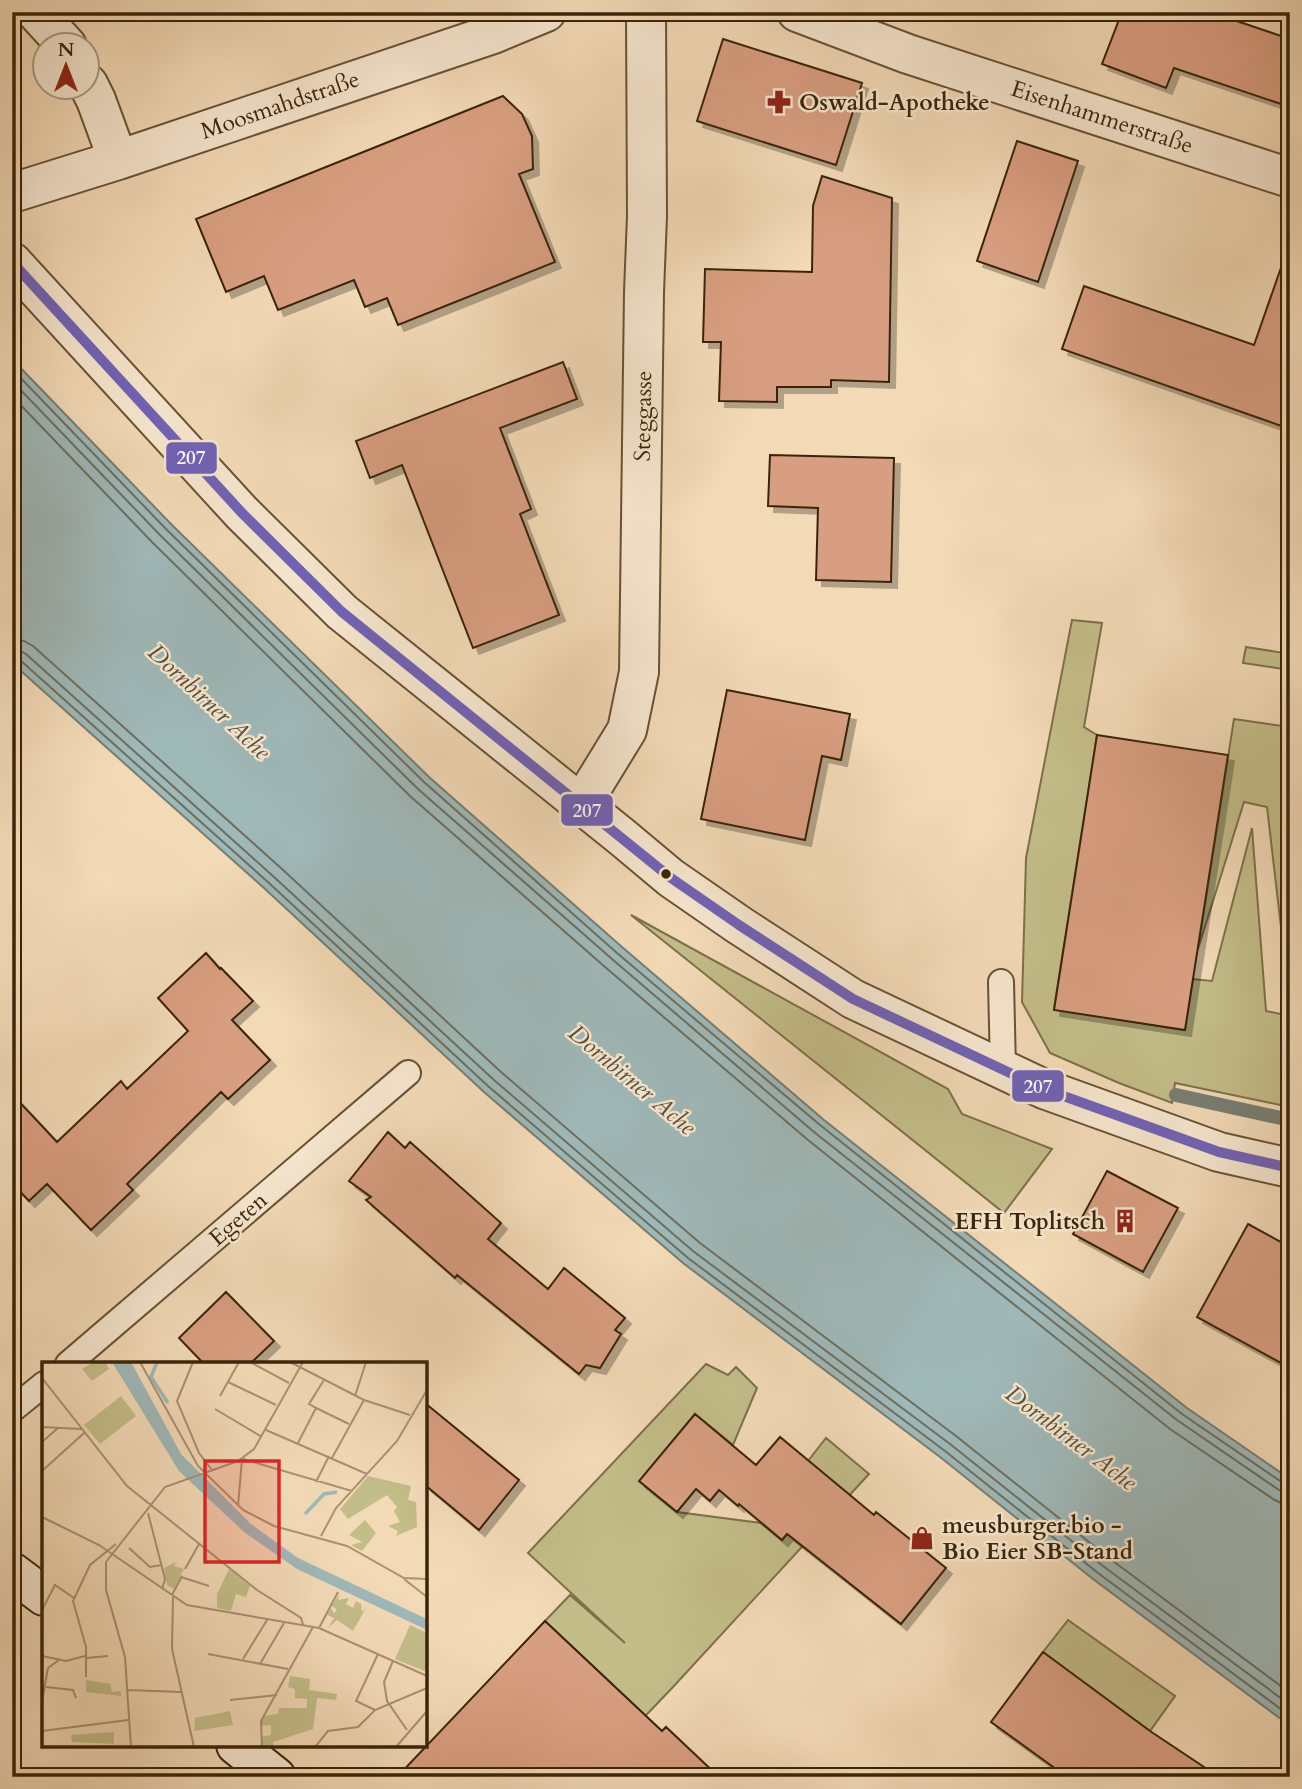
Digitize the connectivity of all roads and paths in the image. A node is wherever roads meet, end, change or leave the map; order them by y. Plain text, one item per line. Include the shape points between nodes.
1 (36, 12) edge
2 (546, 12) edge
3 (646, 12) edge
4 (797, 12) edge
5 (54, 32) edge
6 (97, 102) edge
7 (118, 160) junction
8 (1290, 178) edge
9 (12, 193) edge
10 (12, 262) edge
11 (581, 806) junction
12 (1001, 982) dead end
13 (1003, 1069) junction
14 (408, 1073) dead end
15 (1290, 1168) edge
16 (70, 1362) edge
17 (42, 1386) edge
18 (12, 1410) edge
19 (12, 1572) edge
20 (42, 1594) edge
21 (238, 1747) edge
22 (276, 1777) edge

1 - 5 street
2 - 7 street, Moosmahdstraße
3 - 11 street, Steggasse via 639,672 627,730
4 - 8 street, Eisenhammerstraße via 908,54
6 - 7 street
7 - 9 street, Moosmahdstraße
10 - 11 street via 242,513 342,612
11 - 13 street via 671,878 853,999
12 - 13 lane
13 - 15 street via 1219,1152
14 - 16 lane, Egeten
17 - 18 lane
19 - 20 street
21 - 22 street

